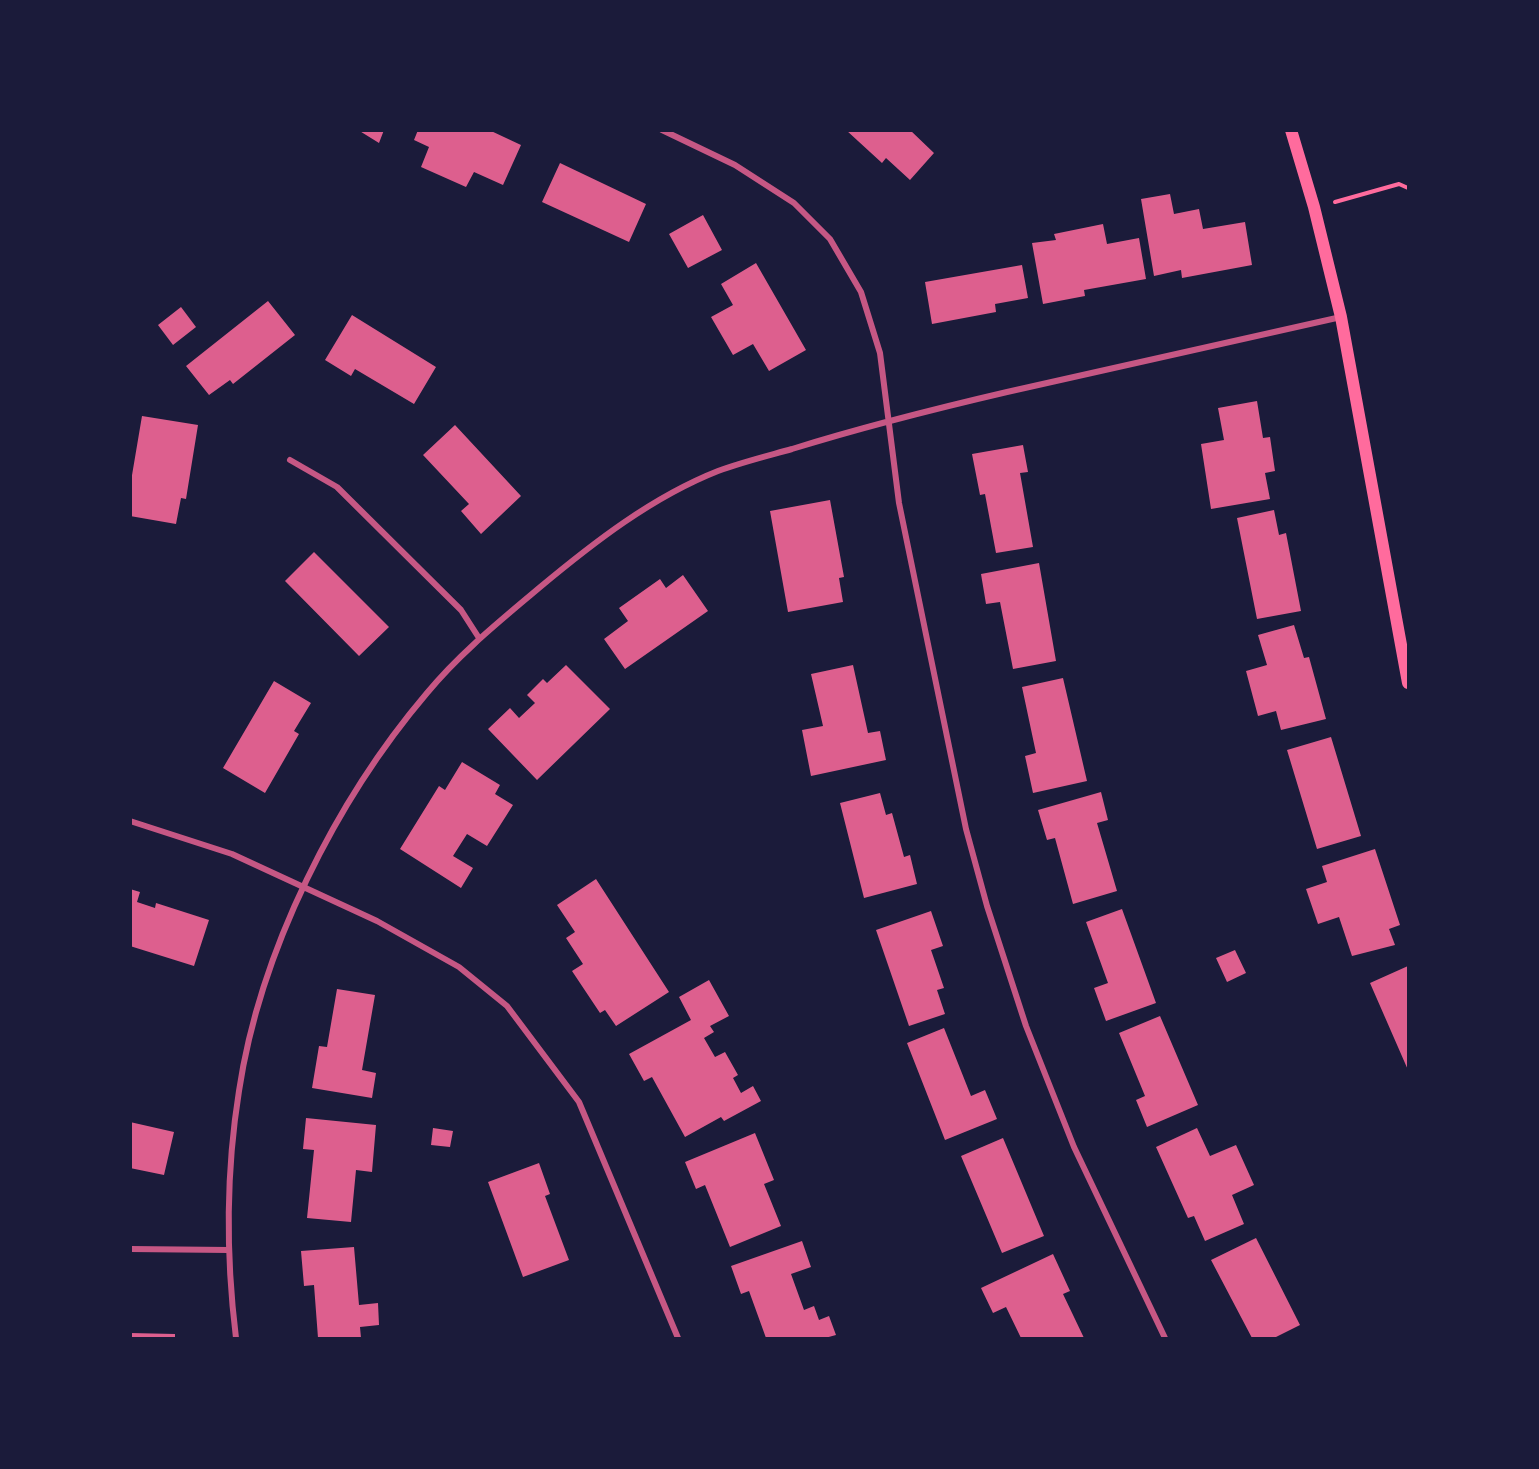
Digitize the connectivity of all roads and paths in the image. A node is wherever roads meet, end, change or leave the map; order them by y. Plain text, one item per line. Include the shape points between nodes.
1 (662, 130) edge
2 (1291, 130) edge
3 (1408, 189) edge
4 (1314, 207) junction
5 (1341, 317) junction
6 (889, 419) junction
7 (290, 460) dead end
8 (479, 638) junction
9 (1404, 640) edge
10 (1408, 683) edge
11 (130, 821) edge
12 (303, 888) junction
13 (130, 1249) edge
14 (229, 1250) junction
15 (236, 1338) edge
16 (678, 1338) edge
17 (1165, 1338) edge

1 - 6 street via 735,165 794,203 830,239 864,302 880,353
2 - 4 main road
3 - 4 path via 1399,184
4 - 5 main road
5 - 6 street
5 - 9 main road
6 - 8 street via 719,471 685,487 593,543
6 - 17 street via 899,504 924,635 966,829 987,906 1026,1026 1074,1147
7 - 8 street via 337,487 461,610
8 - 12 street via 429,690 380,751 348,801
9 - 10 main road
11 - 12 street via 232,854
12 - 14 street via 274,962 244,1060 231,1161
12 - 16 street via 377,921 459,967 507,1006 579,1102
13 - 14 street
14 - 15 street

